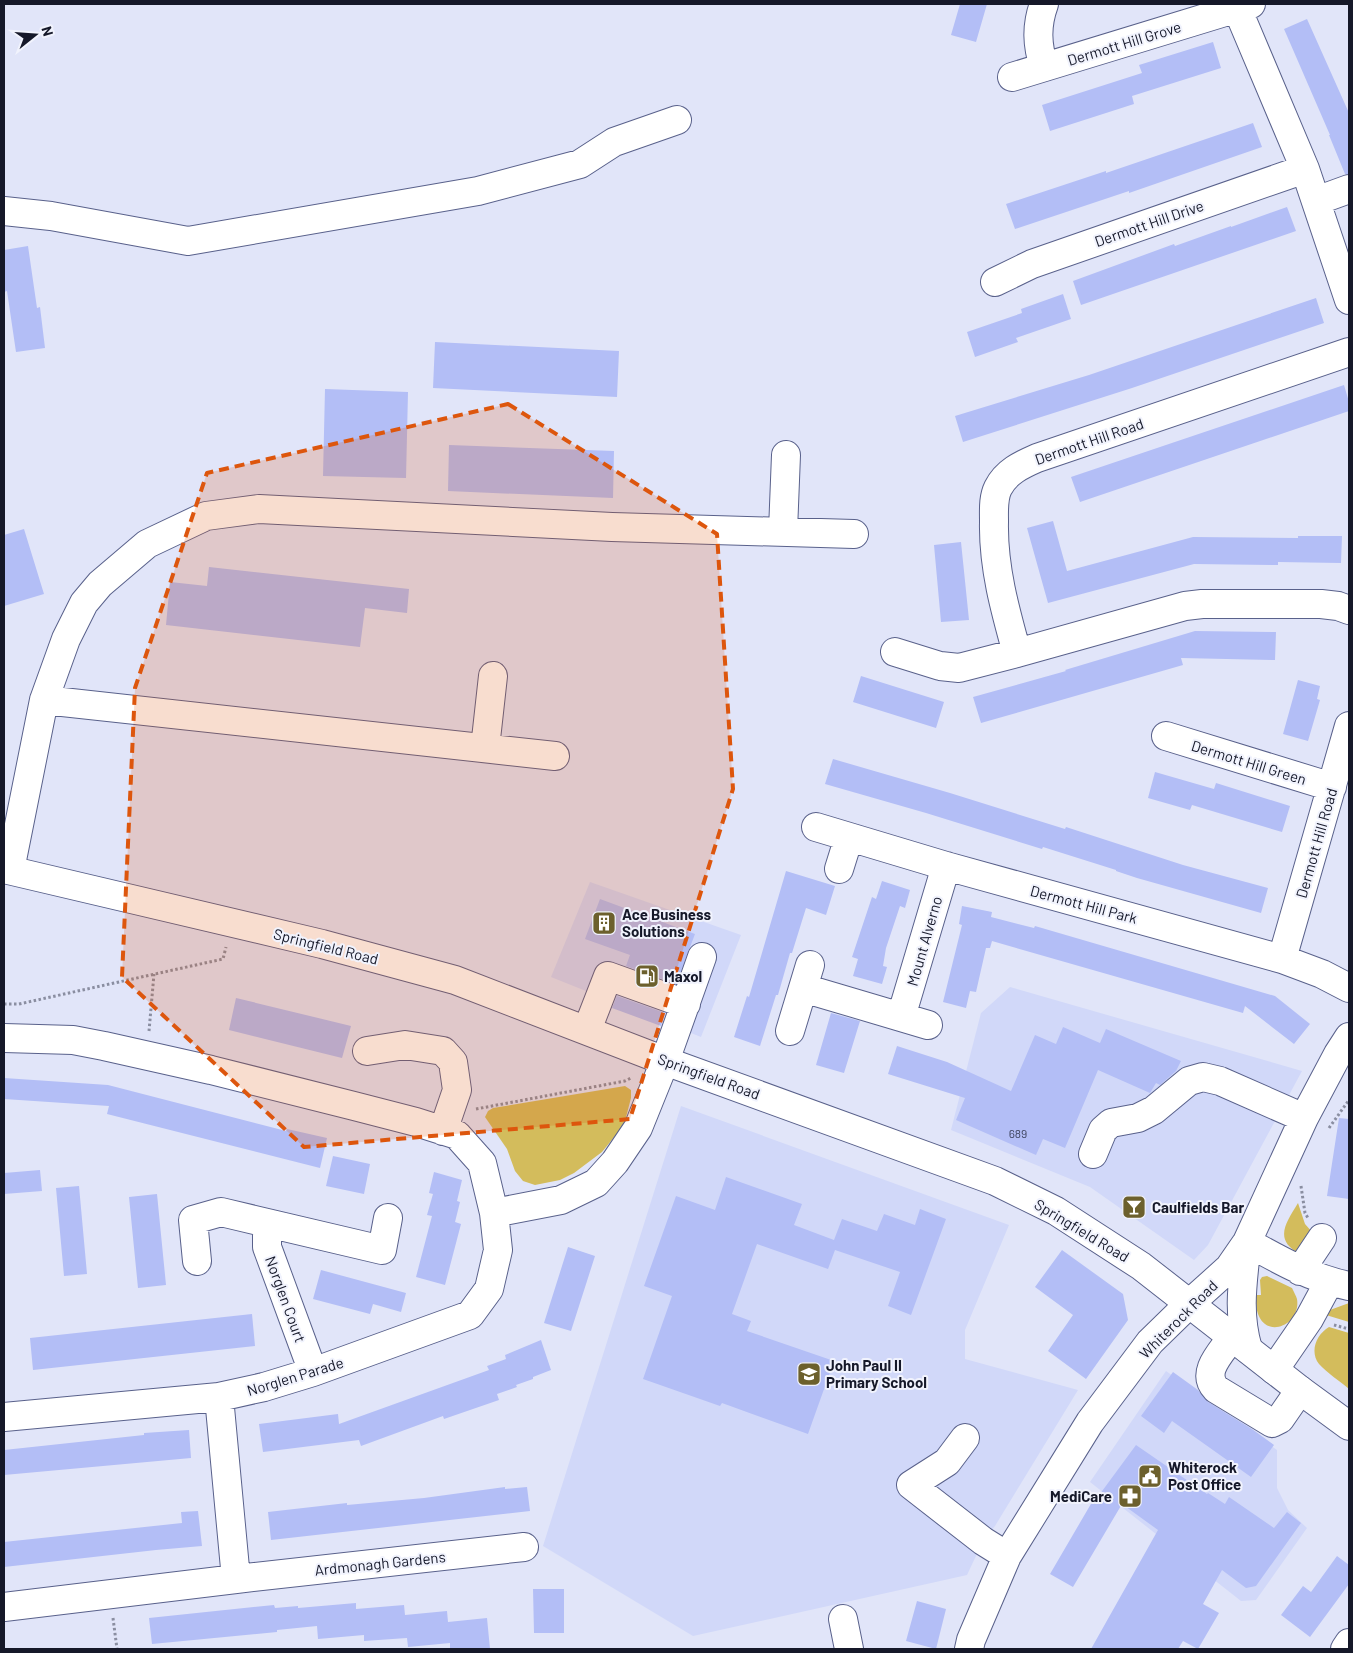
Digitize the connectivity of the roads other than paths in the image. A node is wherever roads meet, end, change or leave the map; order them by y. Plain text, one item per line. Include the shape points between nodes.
1 (1044, 4) edge
2 (1244, 6) edge
3 (1044, 68) junction
4 (1012, 77) dead end
5 (677, 120) dead end
6 (1305, 169) junction
7 (1349, 189) edge
8 (1316, 201) junction
9 (4, 212) edge
10 (995, 282) dead end
11 (1349, 300) edge
12 (1349, 352) edge
13 (786, 455) dead end
14 (783, 531) junction
15 (854, 534) dead end
16 (1349, 610) edge
17 (895, 652) dead end
18 (1017, 653) junction
19 (493, 676) dead end
20 (44, 700) junction
21 (1349, 726) edge
22 (1166, 736) dead end
23 (486, 748) junction
24 (555, 756) dead end
25 (1332, 787) junction
26 (816, 827) dead end
27 (849, 837) junction
28 (946, 866) junction
29 (7, 869) edge
30 (839, 869) dead end
31 (702, 957) dead end
32 (1282, 959) junction
33 (1349, 988) edge
34 (686, 1004) junction
35 (901, 1017) junction
36 (928, 1025) dead end
37 (587, 1030) junction
38 (790, 1031) dead end
39 (1349, 1037) edge
40 (4, 1038) edge
41 (367, 1051) dead end
42 (665, 1060) junction
43 (1304, 1118) junction
44 (450, 1133) junction
45 (1093, 1154) dead end
46 (494, 1213) junction
47 (388, 1218) dead end
48 (267, 1224) junction
49 (1322, 1238) dead end
50 (1247, 1242) junction
51 (197, 1261) dead end
52 (1300, 1271) junction
53 (1339, 1284) edge
54 (1189, 1304) junction
55 (1240, 1343) junction
56 (1274, 1370) junction
57 (313, 1372) junction
58 (1300, 1390) junction
59 (219, 1397) junction
60 (4, 1417) edge
61 (1349, 1426) edge
62 (965, 1438) dead end
63 (524, 1547) dead end
64 (1008, 1556) junction
65 (236, 1579) junction
66 (4, 1608) edge
67 (843, 1619) dead end
68 (1349, 1643) edge
69 (849, 1649) edge
70 (969, 1649) edge
71 (1345, 1649) edge

1 - 3 main road via 1037,35
2 - 3 main road, Dermott Hill Grove
2 - 6 main road
3 - 4 main road, Dermott Hill Grove
5 - 9 main road via 614,142 580,164 478,191 188,241 51,216
6 - 8 main road
6 - 10 main road, Dermott Hill Drive via 1032,264
7 - 8 main road
8 - 11 main road
12 - 18 main road, Dermott Hill Road via 1037,458 1006,476 995,494 996,569
13 - 14 main road
14 - 15 main road
14 - 20 main road via 612,527 259,509 206,516 148,544 100,584 84,603 66,639
16 - 18 main road via 1321,604 1202,604 1165,611
17 - 18 main road via 950,668
19 - 23 main road
20 - 23 main road
20 - 29 main road
21 - 25 main road, Dermott Hill Road
22 - 25 main road, Dermott Hill Green
23 - 24 main road
25 - 32 main road, Dermott Hill Road
26 - 27 main road, Dermott Hill Park
27 - 28 main road, Dermott Hill Park
27 - 30 main road
28 - 32 main road, Dermott Hill Park
28 - 35 main road, Mount Alverno
29 - 37 main road, Springfield Road via 322,944 455,980
31 - 34 main road
32 - 33 main road, Dermott Hill Park
34 - 37 main road via 608,976
34 - 42 main road
35 - 36 main road
35 - 38 main road via 807,976
37 - 42 main road, Springfield Road
39 - 43 main road, Whiterock Road
40 - 44 main road, Norglen Parade via 73,1040 211,1070
41 - 44 main road via 405,1045 443,1051 453,1062 457,1090
42 - 46 main road via 638,1128 596,1183 561,1200
42 - 54 main road, Springfield Road via 995,1180 1056,1211 1141,1266
43 - 45 main road via 1220,1081 1203,1077 1189,1081 1154,1110 1138,1118 1111,1123 1103,1130
43 - 50 main road, Whiterock Road
44 - 46 main road, Norglen Parade via 482,1163
46 - 57 main road, Norglen Parade via 498,1250 488,1289 470,1315
47 - 48 main road via 382,1250
48 - 51 main road via 221,1212 193,1220
48 - 57 main road, Norglen Court via 267,1247
49 - 52 main road
50 - 52 main road
50 - 54 main road, Whiterock Road via 1229,1268
50 - 55 main road
52 - 53 main road
53 - 56 main road via 1309,1319
54 - 55 main road, Springfield Road
54 - 64 main road, Whiterock Road via 1150,1342 1090,1422
55 - 56 main road, Springfield Road
55 - 58 main road via 1210,1370 1209,1378 1216,1389 1272,1423 1280,1419
56 - 58 main road, Springfield Road
57 - 59 main road, Norglen Parade
58 - 61 main road, Springfield Road
59 - 60 main road, Norglen Parade
59 - 65 main road
62 - 64 main road via 947,1462 911,1485 983,1541
63 - 65 main road, Ardmonagh Gardens
64 - 70 main road, Whiterock Road
65 - 66 main road, Ardmonagh Gardens
67 - 69 main road
68 - 71 main road

